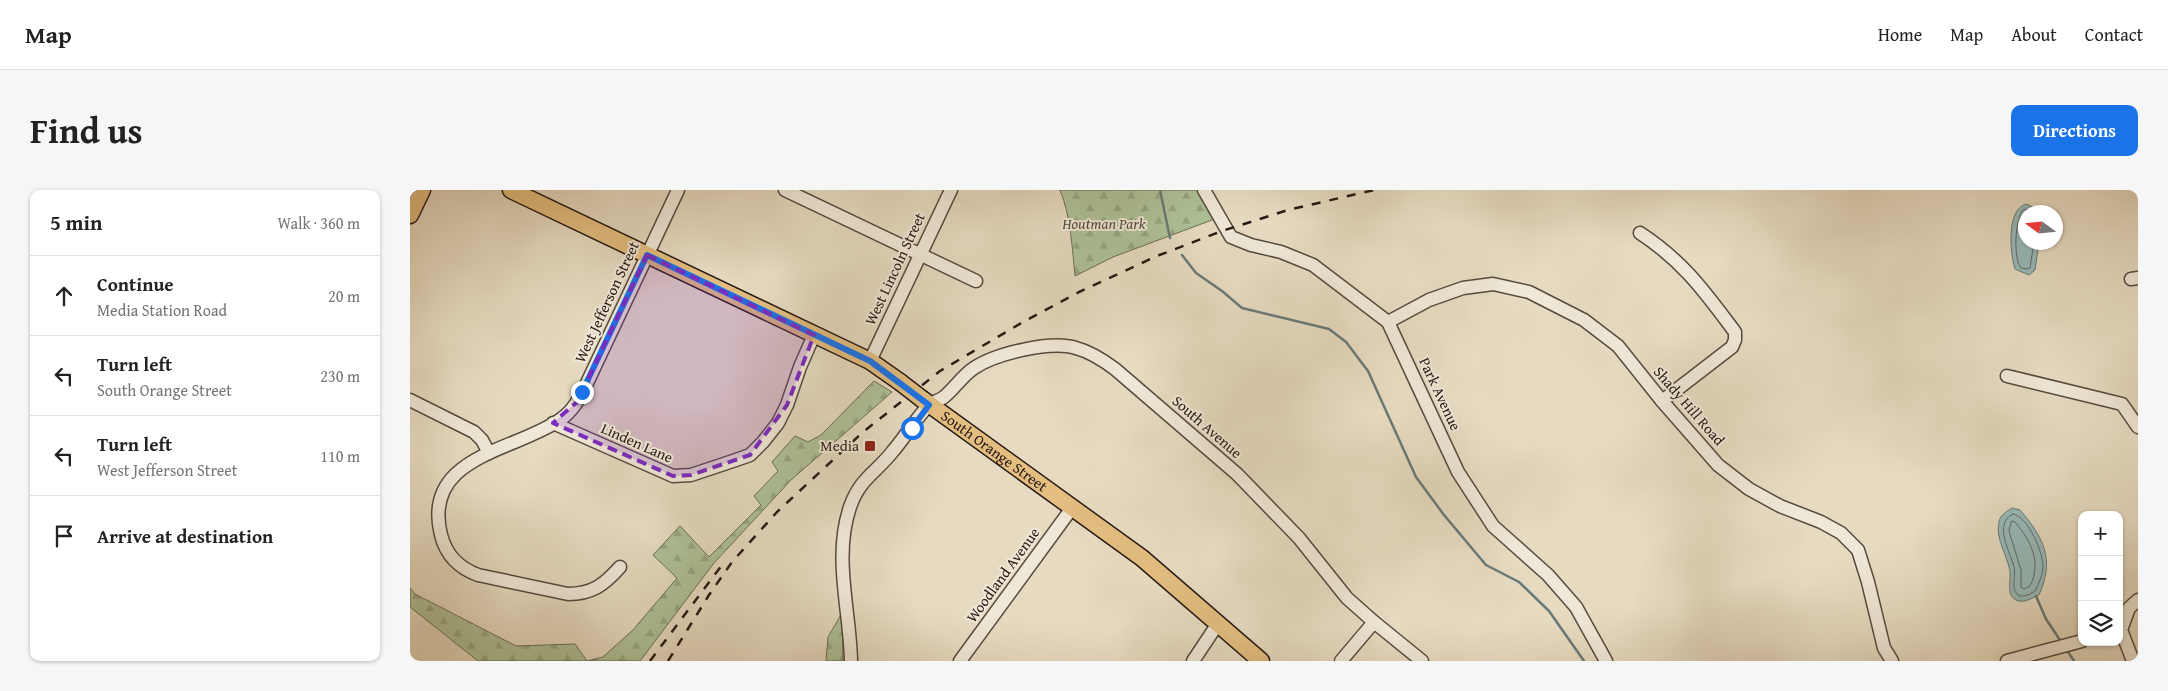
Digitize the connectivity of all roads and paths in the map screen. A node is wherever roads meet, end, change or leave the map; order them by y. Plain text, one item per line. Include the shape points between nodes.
1 (422, 190) edge
2 (512, 190) edge
3 (678, 190) edge
4 (785, 190) edge
5 (951, 190) edge
6 (1204, 190) edge
7 (410, 216) edge
8 (1640, 233) dead end
9 (647, 255) junction
10 (920, 255) junction
11 (976, 281) dead end
12 (1388, 322) junction
13 (814, 335) junction
14 (870, 361) junction
15 (2007, 376) dead end
16 (410, 400) edge
17 (1662, 401) junction
18 (925, 402) junction
19 (554, 423) junction
20 (2138, 427) edge
21 (489, 453) junction
22 (1072, 508) junction
23 (620, 567) dead end
24 (2138, 600) edge
25 (1374, 622) junction
26 (2123, 623) edge
27 (1217, 625) junction
28 (2123, 638) edge
29 (2078, 642) edge
30 (851, 661) edge
31 (960, 661) edge
32 (1193, 661) edge
33 (1261, 661) edge
34 (1341, 661) edge
35 (1422, 661) edge
36 (1606, 661) edge
37 (1892, 661) edge
38 (2007, 661) edge
39 (2133, 661) edge

1 - 7 main road
2 - 9 main road, South Orange Street
3 - 9 street, West Jefferson Street
4 - 10 street
5 - 10 street, West Lincoln Street
6 - 12 street, Park Avenue via 1231,237 1281,252 1313,266
8 - 17 street via 1664,249 1695,278 1736,332 1732,348
9 - 13 main road, South Orange Street
9 - 19 street, West Jefferson Street via 577,402
10 - 11 street
10 - 14 street, West Lincoln Street
12 - 17 street, Shady Hill Road via 1428,300 1463,288 1493,284 1529,292 1584,320 1618,346
12 - 36 street, Park Avenue via 1458,472 1493,526 1548,575 1576,607
13 - 14 main road, South Orange Street
13 - 19 street, Linden Lane via 778,423 750,455 733,462 691,475 673,476
14 - 18 main road, South Orange Street, bridge
15 - 20 street via 2122,404
16 - 21 street via 474,432
17 - 37 street, Shady Hill Road via 1718,465 1780,506 1821,522 1841,534 1858,550 1884,648
18 - 22 main road, South Orange Street
18 - 25 street, South Avenue via 945,396 974,368 1022,350 1074,347 1096,356 1237,474 1299,538 1347,598
18 - 30 street, South Avenue via 891,454 857,490 850,506 842,544 842,566
19 - 21 street, West Jefferson Street
21 - 23 street, West Jefferson Street via 463,467 450,481 441,499 441,536 454,560 478,575 568,594 597,589
22 - 27 main road, South Orange Street via 1142,558
22 - 31 street, Woodland Avenue
24 - 26 street via 2129,608
25 - 34 street
25 - 35 street, South Avenue
27 - 32 street
27 - 33 main road, South Orange Street
28 - 39 street
29 - 38 street

